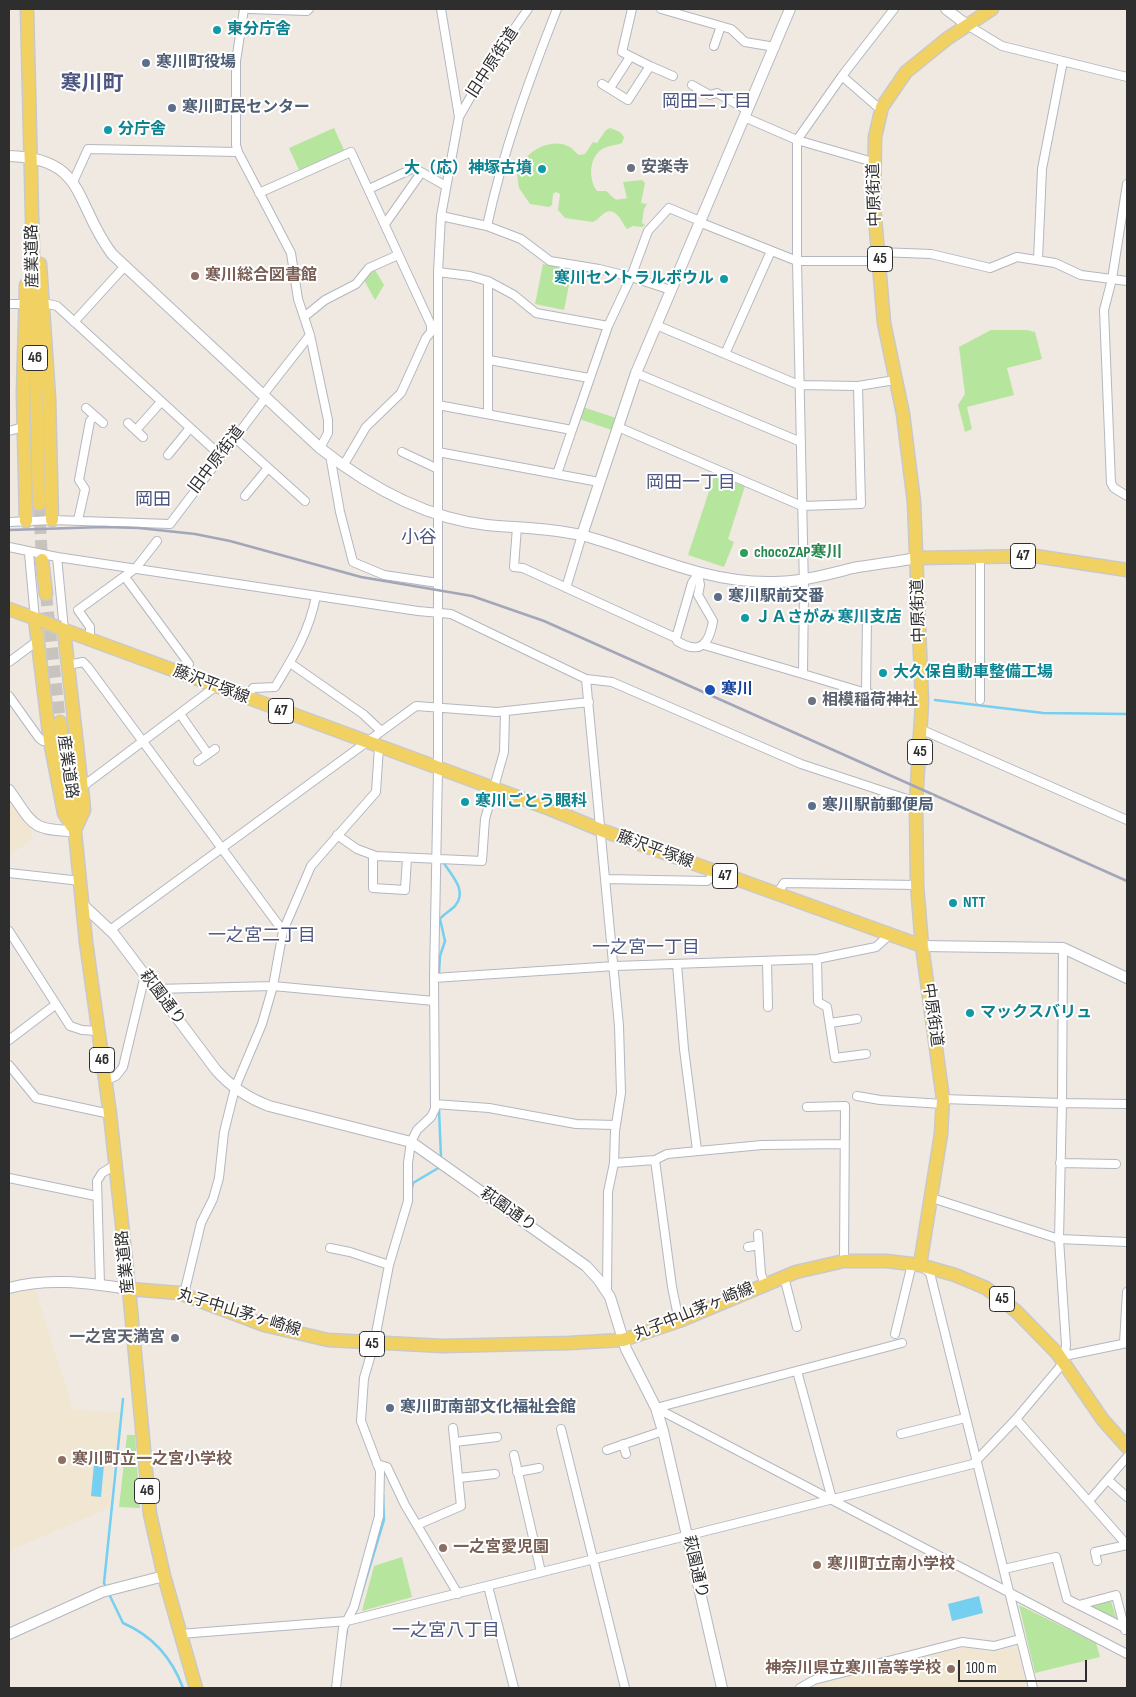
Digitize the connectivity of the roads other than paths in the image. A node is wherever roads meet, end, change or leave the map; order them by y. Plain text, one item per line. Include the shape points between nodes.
1 (27, 9) edge
2 (244, 9) edge
3 (249, 9) edge
4 (310, 9) edge
5 (441, 9) edge
6 (528, 9) edge
7 (557, 9) edge
8 (632, 9) edge
9 (664, 9) edge
10 (790, 9) edge
11 (894, 9) edge
12 (946, 9) edge
13 (992, 9) edge
14 (966, 25) junction
15 (721, 26) junction
16 (714, 46) dead end
17 (775, 47) junction
18 (630, 57) junction
19 (1063, 61) junction
20 (650, 66) junction
21 (674, 76) dead end
22 (842, 76) junction
23 (1127, 78) edge
24 (602, 84) dead end
25 (610, 88) junction
26 (693, 98) dead end
27 (881, 110) junction
28 (745, 114) junction
29 (459, 117) junction
30 (797, 140) junction
31 (238, 152) junction
32 (9, 156) edge
33 (30, 156) junction
34 (873, 162) junction
35 (420, 173) junction
36 (73, 182) junction
37 (1127, 184) edge
38 (446, 186) junction
39 (369, 189) junction
40 (259, 193) junction
41 (441, 216) junction
42 (700, 221) junction
43 (32, 222) junction
44 (385, 224) junction
45 (487, 226) junction
46 (771, 251) junction
47 (398, 255) junction
48 (33, 256) junction
49 (879, 256) junction
50 (1038, 260) junction
51 (797, 261) junction
52 (125, 266) junction
53 (438, 272) junction
54 (631, 277) junction
55 (1112, 279) junction
56 (488, 281) junction
57 (1127, 281) edge
58 (671, 290) junction
59 (44, 303) junction
60 (9, 304) edge
61 (25, 304) junction
62 (304, 317) junction
63 (74, 322) junction
64 (435, 325) junction
65 (656, 325) junction
66 (608, 326) junction
67 (310, 335) junction
68 (725, 354) junction
69 (488, 360) junction
70 (636, 373) junction
71 (589, 378) junction
72 (895, 380) junction
73 (799, 385) junction
74 (858, 386) junction
75 (264, 396) junction
76 (161, 402) junction
77 (438, 405) junction
78 (86, 408) dead end
79 (488, 414) junction
80 (95, 416) junction
81 (103, 423) dead end
82 (128, 423) dead end
83 (23, 427) junction
84 (618, 427) junction
85 (190, 428) junction
86 (136, 430) junction
87 (572, 430) junction
88 (9, 432) edge
89 (144, 437) dead end
90 (234, 437) junction
91 (77, 439) dead end
92 (86, 441) junction
93 (800, 442) junction
94 (320, 448) junction
95 (402, 452) dead end
96 (438, 452) junction
97 (168, 454) dead end
98 (220, 455) junction
99 (330, 455) junction
100 (343, 466) junction
101 (268, 468) junction
102 (438, 469) junction
103 (557, 474) junction
104 (600, 482) junction
105 (245, 496) dead end
106 (1127, 496) edge
107 (305, 501) dead end
108 (39, 504) tunnel mouth
109 (802, 506) junction
110 (439, 513) junction
111 (52, 520) junction
112 (78, 520) junction
113 (26, 521) junction
114 (9, 522) edge
115 (517, 527) junction
116 (582, 535) junction
117 (157, 541) dead end
118 (9, 547) edge
119 (29, 553) junction
120 (980, 556) junction
121 (57, 558) junction
122 (917, 558) junction
123 (42, 560) tunnel mouth
124 (136, 568) junction
125 (1127, 570) edge
126 (698, 574) junction
127 (125, 577) junction
128 (804, 580) junction
129 (438, 583) junction
130 (566, 588) junction
131 (46, 594) tunnel mouth
132 (316, 596) junction
133 (9, 609) edge
134 (438, 612) junction
135 (804, 615) junction
136 (38, 620) junction
137 (62, 629) junction
138 (676, 638) junction
139 (90, 640) junction
140 (36, 642) junction
141 (704, 646) junction
142 (9, 662) edge
143 (290, 663) junction
144 (68, 665) junction
145 (186, 674) junction
146 (802, 674) junction
147 (586, 679) junction
148 (215, 687) junction
149 (866, 693) junction
150 (9, 696) edge
151 (246, 698) junction
152 (980, 700) dead end
153 (589, 702) junction
154 (922, 702) junction
155 (437, 706) junction
156 (505, 711) junction
157 (180, 714) junction
158 (60, 722) tunnel mouth
159 (920, 729) junction
160 (380, 730) junction
161 (50, 741) junction
162 (143, 742) junction
163 (365, 742) junction
164 (379, 747) junction
165 (198, 761) dead end
166 (438, 769) junction
167 (82, 787) junction
168 (496, 789) junction
169 (9, 790) edge
170 (916, 802) junction
171 (1127, 820) edge
172 (601, 830) junction
173 (75, 831) junction
174 (337, 835) junction
175 (220, 848) junction
176 (373, 855) junction
177 (407, 858) junction
178 (440, 860) junction
179 (9, 873) edge
180 (717, 873) junction
181 (606, 879) junction
182 (81, 881) junction
183 (917, 885) junction
184 (777, 894) junction
185 (82, 904) junction
186 (110, 930) junction
187 (9, 931) edge
188 (283, 931) junction
189 (888, 936) junction
190 (922, 946) junction
191 (1063, 948) junction
192 (817, 959) junction
193 (767, 961) junction
194 (678, 964) junction
195 (615, 966) junction
196 (145, 975) junction
197 (434, 978) junction
198 (1127, 978) edge
199 (273, 986) junction
200 (156, 989) junction
201 (434, 1001) junction
202 (55, 1005) junction
203 (768, 1007) dead end
204 (858, 1019) dead end
205 (830, 1023) junction
206 (98, 1031) junction
207 (9, 1040) edge
208 (866, 1054) dead end
209 (9, 1065) edge
210 (104, 1081) junction
211 (235, 1088) junction
212 (857, 1096) dead end
213 (819, 1097) dead end
214 (866, 1097) junction
215 (943, 1101) junction
216 (1062, 1103) junction
217 (435, 1104) junction
218 (1127, 1104) edge
219 (807, 1106) dead end
220 (819, 1106) junction
221 (865, 1106) dead end
222 (110, 1114) junction
223 (616, 1125) junction
224 (411, 1142) junction
225 (844, 1144) junction
226 (698, 1150) junction
227 (655, 1160) junction
228 (1060, 1162) junction
229 (614, 1163) junction
230 (1116, 1164) dead end
231 (115, 1165) junction
232 (9, 1178) edge
233 (96, 1196) junction
234 (932, 1198) junction
235 (758, 1234) dead end
236 (1060, 1239) junction
237 (1127, 1242) edge
238 (759, 1245) junction
239 (748, 1246) dead end
240 (330, 1248) dead end
241 (844, 1260) junction
242 (389, 1265) junction
243 (916, 1265) junction
244 (784, 1276) junction
245 (765, 1284) junction
246 (100, 1285) junction
247 (9, 1288) edge
248 (129, 1289) junction
249 (607, 1291) junction
250 (1127, 1292) edge
251 (184, 1294) junction
252 (679, 1321) junction
253 (793, 1322) dead end
254 (897, 1324) junction
255 (906, 1326) dead end
256 (894, 1334) dead end
257 (623, 1340) junction
258 (902, 1343) dead end
259 (1126, 1343) edge
260 (374, 1344) junction
261 (1064, 1359) junction
262 (797, 1371) junction
263 (656, 1408) junction
264 (932, 1417) dead end
265 (1018, 1417) junction
266 (965, 1418) junction
267 (904, 1424) dead end
268 (934, 1426) junction
269 (453, 1428) dead end
270 (561, 1429) dead end
271 (664, 1431) junction
272 (496, 1437) dead end
273 (1123, 1438) edge
274 (455, 1442) junction
275 (623, 1444) junction
276 (1127, 1447) edge
277 (607, 1450) dead end
278 (626, 1454) dead end
279 (514, 1455) dead end
280 (1127, 1457) edge
281 (976, 1462) junction
282 (381, 1465) junction
283 (538, 1468) dead end
284 (517, 1472) junction
285 (495, 1474) dead end
286 (459, 1478) junction
287 (1108, 1480) junction
288 (1091, 1498) junction
289 (1127, 1498) edge
290 (832, 1499) junction
291 (417, 1525) junction
292 (688, 1536) junction
293 (1127, 1542) edge
294 (594, 1559) junction
295 (1098, 1561) dead end
296 (1004, 1569) junction
297 (541, 1572) junction
298 (164, 1576) junction
299 (488, 1586) junction
300 (1010, 1593) junction
301 (458, 1594) junction
302 (1079, 1605) junction
303 (347, 1621) junction
304 (1126, 1630) edge
305 (9, 1634) edge
306 (180, 1634) junction
307 (1020, 1639) junction
308 (1127, 1654) edge
309 (196, 1688) edge
310 (336, 1688) edge
311 (514, 1688) edge
312 (625, 1688) edge
313 (722, 1688) edge
314 (800, 1688) edge
315 (1033, 1688) edge

1 - 33 main road, 産業道路 / 46
2 - 31 street via 236,61
3 - 4 street
5 - 29 street
6 - 29 street, 旧中原街道 via 487,68
7 - 45 street via 523,96 497,177
8 - 18 street via 622,52
9 - 15 street
10 - 17 street
11 - 22 street
12 - 14 street
13 - 14 main road, 中原街道 / 45
14 - 19 street via 1002,46
14 - 27 main road, 中原街道 / 45 via 906,72 891,90
15 - 16 street
15 - 17 street via 731,29 745,42
17 - 28 street
18 - 20 street
18 - 25 street
19 - 23 street
19 - 50 street via 1042,169
20 - 21 street
20 - 25 street via 628,100
22 - 27 street
22 - 30 street
24 - 25 street
26 - 28 street via 696,87 710,95 718,91
27 - 34 main road, 中原街道 / 45
28 - 30 street
28 - 42 street
29 - 38 street
30 - 34 street
30 - 51 street
31 - 36 street via 88,149
31 - 40 street
32 - 33 street
33 - 36 street via 52,163
33 - 43 main road, 産業道路 / 46
34 - 49 main road, 中原街道 / 45
35 - 38 street
35 - 39 street via 414,168
35 - 44 street
36 - 52 street via 97,234
37 - 55 street
38 - 41 street
39 - 40 street via 351,152
39 - 44 street
40 - 62 street via 291,253
41 - 45 street
41 - 53 street
42 - 46 street
42 - 54 street via 669,208 648,231
42 - 58 street
43 - 48 main road, 産業道路 / 46
43 - 59 main road
44 - 47 street
45 - 54 street via 521,239 550,261
46 - 51 street
46 - 68 street
47 - 62 street via 369,268 356,284 325,300
47 - 64 street
48 - 61 main road via 26,269
48 - 108 main road, 産業道路 / 46
49 - 50 street via 930,254 990,268 1017,256
49 - 51 street
49 - 72 main road, 中原街道 / 45 via 884,323
50 - 55 street via 1055,263 1081,275
51 - 73 street
52 - 63 street
52 - 75 street
53 - 56 street
53 - 64 street
54 - 58 street
54 - 66 street
55 - 57 street
55 - 106 street via 1104,310 1110,478 1114,488
56 - 66 street via 514,295 536,313
56 - 69 street
58 - 65 street
59 - 63 street via 57,306
59 - 111 main road
60 - 61 street
61 - 83 main road
62 - 67 street
63 - 76 street
64 - 77 street
64 - 100 street via 401,393 366,426
65 - 68 street
65 - 70 street
66 - 71 street
67 - 75 street, 旧中原街道
67 - 94 street via 328,420 328,433
68 - 73 street
69 - 71 street
69 - 79 street
70 - 84 street
70 - 93 street
71 - 87 street
72 - 74 street
72 - 122 main road, 中原街道 / 45 via 910,457
73 - 74 street
73 - 93 street
74 - 109 street via 861,504
75 - 90 street, 旧中原街道
75 - 94 street
76 - 85 street
76 - 86 street
77 - 79 street
77 - 96 street
78 - 80 street
79 - 87 street
80 - 81 street
80 - 92 street via 90,421
82 - 86 street
83 - 88 street
83 - 113 main road
84 - 104 street
84 - 109 street
85 - 97 street
85 - 98 street
86 - 89 street
87 - 103 street
90 - 98 street, 旧中原街道
90 - 101 street
91 - 92 street
92 - 112 street via 86,467 79,480 85,489
93 - 109 street
94 - 99 street
95 - 102 street
96 - 102 street
96 - 103 street
98 - 112 street, 旧中原街道 via 170,524
99 - 100 street
99 - 129 street via 353,562 384,575
100 - 110 street via 378,488
101 - 105 street
101 - 107 street
102 - 110 street
103 - 104 street
104 - 116 street
109 - 128 street
110 - 115 street via 486,525
110 - 129 street
111 - 112 street
111 - 113 street
113 - 114 street
115 - 116 street
115 - 130 street via 514,567
116 - 126 street
116 - 130 street
117 - 124 street
118 - 119 street
119 - 121 street
119 - 136 street
120 - 122 main road, 47
120 - 125 main road, 47 via 1035,556
120 - 152 street
121 - 124 street
121 - 137 street
122 - 128 street via 878,563
122 - 154 main road, 中原街道 / 45
123 - 131 main road
124 - 127 street
124 - 132 street
126 - 128 street via 735,581
126 - 138 street via 692,582
126 - 141 street via 698,595 713,621
127 - 139 street via 78,610 90,627
127 - 145 street via 189,664
128 - 135 street
129 - 134 street
130 - 138 street
132 - 134 street
132 - 143 street via 311,621
133 - 136 main road, 47
134 - 147 street via 451,614
134 - 155 street
135 - 146 street
135 - 149 street via 868,616
136 - 137 main road, 47, bridge
136 - 140 main road
137 - 139 main road, 藤沢平塚線 / 47
137 - 144 main road
138 - 141 street via 680,643
139 - 145 main road, 藤沢平塚線 / 47
140 - 142 street
140 - 161 main road
141 - 146 street
143 - 151 street via 275,687 253,688
143 - 160 street
144 - 162 street via 83,662 87,666
144 - 167 main road
145 - 148 main road, 藤沢平塚線 / 47
146 - 149 street
147 - 153 street
147 - 170 street via 612,682 801,764
148 - 151 main road, 藤沢平塚線 / 47
148 - 157 street
149 - 154 street
150 - 161 street via 39,738
151 - 163 main road, 藤沢平塚線 / 47
153 - 156 street
153 - 172 street
154 - 159 main road, 中原街道 / 45
155 - 156 street
155 - 160 street via 416,706
155 - 166 street
156 - 168 street via 504,752
157 - 162 street
157 - 165 street via 211,751
158 - 173 main road, 産業道路 / 46
159 - 170 main road, 中原街道 / 45
159 - 171 street
160 - 163 street
161 - 173 main road via 64,813
162 - 167 street
162 - 175 street
163 - 164 main road, 藤沢平塚線 / 47
163 - 175 street
164 - 166 main road, 藤沢平塚線 / 47
164 - 174 street via 376,792
166 - 168 main road, 藤沢平塚線 / 47
166 - 178 street
167 - 173 main road via 84,810
168 - 172 main road, 藤沢平塚線 / 47
168 - 178 street via 485,819 482,861
169 - 173 street via 32,822 41,829
170 - 183 main road, 中原街道 / 45
172 - 180 main road, 藤沢平塚線 / 47
172 - 181 street
173 - 182 main road, 産業道路 / 46
174 - 176 street
174 - 188 street via 311,866
175 - 186 street
175 - 188 street
176 - 177 street
176 - 177 street via 373,888 405,890
177 - 178 street
178 - 197 street
179 - 182 street
180 - 181 street via 707,882
180 - 184 main road, 藤沢平塚線 / 47
181 - 195 street
182 - 185 main road, 産業道路 / 46
183 - 184 street via 784,883
183 - 190 main road, 中原街道 / 45
184 - 189 main road, 藤沢平塚線 / 47
185 - 186 street, 萩園通り
185 - 206 main road, 産業道路 / 46
186 - 196 street, 萩園通り
187 - 202 street
188 - 199 street
189 - 190 main road, 藤沢平塚線 / 47
189 - 192 street via 876,947
190 - 191 street
190 - 215 main road, 中原街道 / 45
191 - 198 street
191 - 216 street
192 - 193 street
192 - 205 street via 818,1002 827,1007
193 - 194 street
193 - 203 street
194 - 195 street
194 - 226 street via 684,1050
195 - 197 street
195 - 223 street via 621,1093
196 - 200 street, 萩園通り
196 - 210 street via 123,1068 116,1076
197 - 201 street
199 - 200 street
199 - 201 street
199 - 211 street via 262,1024
200 - 211 street, 萩園通り via 216,1070
201 - 217 street
202 - 206 street via 70,1026
202 - 207 street
204 - 205 street
205 - 208 street via 835,1058
206 - 210 main road, 産業道路 / 46
209 - 222 street via 36,1098
210 - 222 main road, 産業道路 / 46
211 - 224 street, 萩園通り via 270,1106
211 - 251 street via 224,1132 219,1178 201,1223
212 - 214 street
213 - 220 street
214 - 215 street via 904,1106
214 - 221 street
215 - 216 street
215 - 234 main road, 中原街道 / 45
216 - 218 street
216 - 228 street
217 - 223 street via 489,1108 576,1124
217 - 224 street via 431,1117 417,1130
219 - 220 street
220 - 225 street via 845,1106
222 - 231 main road, 産業道路 / 46
223 - 229 street
224 - 242 street via 408,1201
224 - 249 street, 萩園通り via 573,1255
225 - 226 street via 762,1144
225 - 241 street
226 - 227 street via 667,1154
227 - 229 street
227 - 252 street
228 - 230 street
228 - 236 street
229 - 249 street via 607,1203
231 - 233 street via 102,1173 97,1181
231 - 248 main road, 産業道路 / 46
232 - 233 street
233 - 246 street
234 - 236 street
234 - 243 main road, 中原街道 / 45
235 - 238 street
236 - 237 street
236 - 261 street
238 - 239 street
238 - 245 street
240 - 242 street
241 - 243 main road, 丸子中山茅ヶ崎線 / 45
241 - 244 main road, 丸子中山茅ヶ崎線 / 45
242 - 260 street
243 - 254 street
243 - 261 main road, 丸子中山茅ヶ崎線 / 45 via 955,1275 986,1288 1027,1320
243 - 266 street via 930,1272
244 - 245 main road, 丸子中山茅ヶ崎線 / 45
244 - 253 street
245 - 252 main road, 丸子中山茅ヶ崎線 / 45
246 - 247 street via 52,1281
246 - 248 street
248 - 251 main road, 丸子中山茅ヶ崎線 / 45
248 - 298 main road, 産業道路 / 46 via 150,1514
249 - 257 street, 萩園通り
250 - 259 street
251 - 260 main road, 丸子中山茅ヶ崎線 / 45 via 264,1325 328,1340
252 - 257 main road, 丸子中山茅ヶ崎線 / 45
254 - 255 street
254 - 256 street
257 - 260 main road, 丸子中山茅ヶ崎線 / 45 via 442,1346
257 - 263 street, 萩園通り
258 - 262 street
259 - 261 street
260 - 282 street via 364,1378 360,1410 364,1430
261 - 265 street
261 - 273 main road, 丸子中山茅ヶ崎線 / 45 via 1104,1420
262 - 263 street
262 - 290 street
263 - 271 street, 萩園通り
263 - 290 street
264 - 268 street
265 - 281 street
265 - 288 street
266 - 268 street
266 - 281 street
267 - 268 street via 904,1433
269 - 274 street
270 - 294 street
271 - 275 street
271 - 292 street, 萩園通り
272 - 274 street
273 - 276 main road, 丸子中山茅ヶ崎線 / 45
274 - 286 street
275 - 277 street
275 - 278 street
279 - 284 street
280 - 287 street
281 - 290 street
281 - 296 street
282 - 291 street
282 - 303 street via 380,1516
283 - 284 street
284 - 297 street
285 - 286 street
286 - 291 street via 461,1506
287 - 288 street
287 - 289 street
288 - 293 street
290 - 292 street
290 - 300 street
291 - 301 street
292 - 294 street
292 - 313 street, 萩園通り
293 - 295 street via 1095,1552
294 - 297 street
294 - 312 street
296 - 300 street
296 - 302 street via 1056,1557 1067,1599
297 - 299 street
298 - 305 street via 107,1591
298 - 306 main road, 産業道路 / 46
299 - 301 street
299 - 311 street
300 - 307 street
300 - 308 street
301 - 303 street
302 - 304 street
302 - 304 street via 1116,1596
303 - 306 street
303 - 310 street via 342,1636
306 - 309 main road, 産業道路 / 46
307 - 314 street via 994,1646 962,1642 814,1680
307 - 315 street

